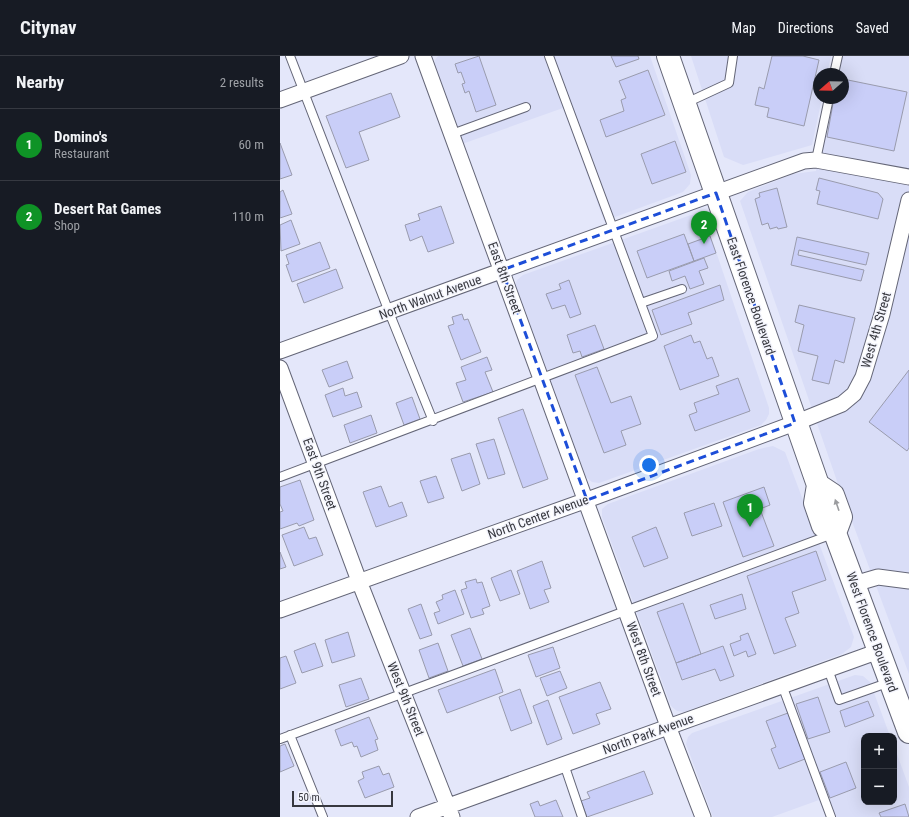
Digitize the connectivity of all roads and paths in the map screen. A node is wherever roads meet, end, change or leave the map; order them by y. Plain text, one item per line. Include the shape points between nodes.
1 (290, 56) edge
2 (402, 56) edge
3 (423, 56) edge
4 (549, 56) edge
5 (668, 56) edge
6 (733, 56) edge
7 (838, 56) edge
8 (835, 68) edge
9 (303, 91) junction
10 (280, 100) edge
11 (685, 103) junction
12 (828, 104) edge
13 (526, 107) dead end
14 (452, 134) junction
15 (816, 160) junction
16 (909, 177) edge
17 (716, 192) junction
18 (909, 200) edge
19 (615, 230) junction
20 (502, 270) junction
21 (682, 289) dead end
22 (641, 303) junction
23 (388, 312) junction
24 (280, 352) edge
25 (280, 368) edge
26 (542, 379) junction
27 (433, 421) junction
28 (795, 423) junction
29 (316, 464) junction
30 (280, 477) edge
31 (586, 500) junction
32 (835, 533) junction
33 (359, 581) junction
34 (909, 581) edge
35 (854, 584) junction
36 (280, 610) edge
37 (626, 610) junction
38 (879, 651) junction
39 (828, 668) junction
40 (890, 682) junction
41 (782, 685) junction
42 (404, 693) junction
43 (668, 726) junction
44 (909, 732) edge
45 (290, 735) junction
46 (280, 739) edge
47 (564, 764) junction
48 (450, 812) edge
49 (324, 817) edge
50 (418, 817) edge
51 (582, 817) edge
52 (703, 817) edge
53 (831, 817) edge

1 - 9 lane
2 - 9 street
3 - 14 street, East 8th Street
4 - 19 lane
5 - 11 main road, East Florence Boulevard
6 - 11 lane via 729,83
7 - 8 lane
9 - 10 street
9 - 23 lane
11 - 17 main road, East Florence Boulevard
12 - 15 lane
13 - 14 lane
14 - 20 street, East 8th Street
15 - 16 street, North Walnut Avenue
15 - 17 street, North Walnut Avenue via 792,164
17 - 19 street, North Walnut Avenue
17 - 28 main road, East Florence Boulevard
18 - 28 street, West 4th Street via 876,338 860,383 854,394 842,404
19 - 20 street, North Walnut Avenue
19 - 22 lane
20 - 23 street, North Walnut Avenue
20 - 26 street, East 8th Street
21 - 22 lane
22 - 26 lane via 653,336
23 - 24 street, North Walnut Avenue
23 - 27 lane
25 - 29 street, East 9th Street
26 - 27 lane
26 - 31 street, East 8th Street
27 - 29 lane
28 - 31 street, North Center Avenue
28 - 32 main road, West Florence Boulevard via 818,486 815,503 823,526
29 - 30 lane
29 - 33 street, East 9th Street
31 - 33 street, North Center Avenue
31 - 37 street, West 8th Street
32 - 35 main road, West Florence Boulevard
32 - 37 lane
33 - 36 street, North Center Avenue
33 - 42 street, West 9th Street
34 - 35 street via 878,577
35 - 38 main road, West Florence Boulevard
37 - 42 lane
37 - 43 street, West 8th Street
38 - 39 street, North Park Avenue
38 - 40 main road, West Florence Boulevard
39 - 40 lane via 839,700
39 - 41 street, North Park Avenue
40 - 44 main road, West Florence Boulevard
41 - 43 street, North Park Avenue
41 - 53 lane
42 - 45 lane
42 - 48 street, West 9th Street
43 - 47 street, North Park Avenue
43 - 52 street, West 8th Street
45 - 46 lane
45 - 49 lane
47 - 48 street, North Park Avenue
47 - 51 lane
48 - 50 street, North Park Avenue

